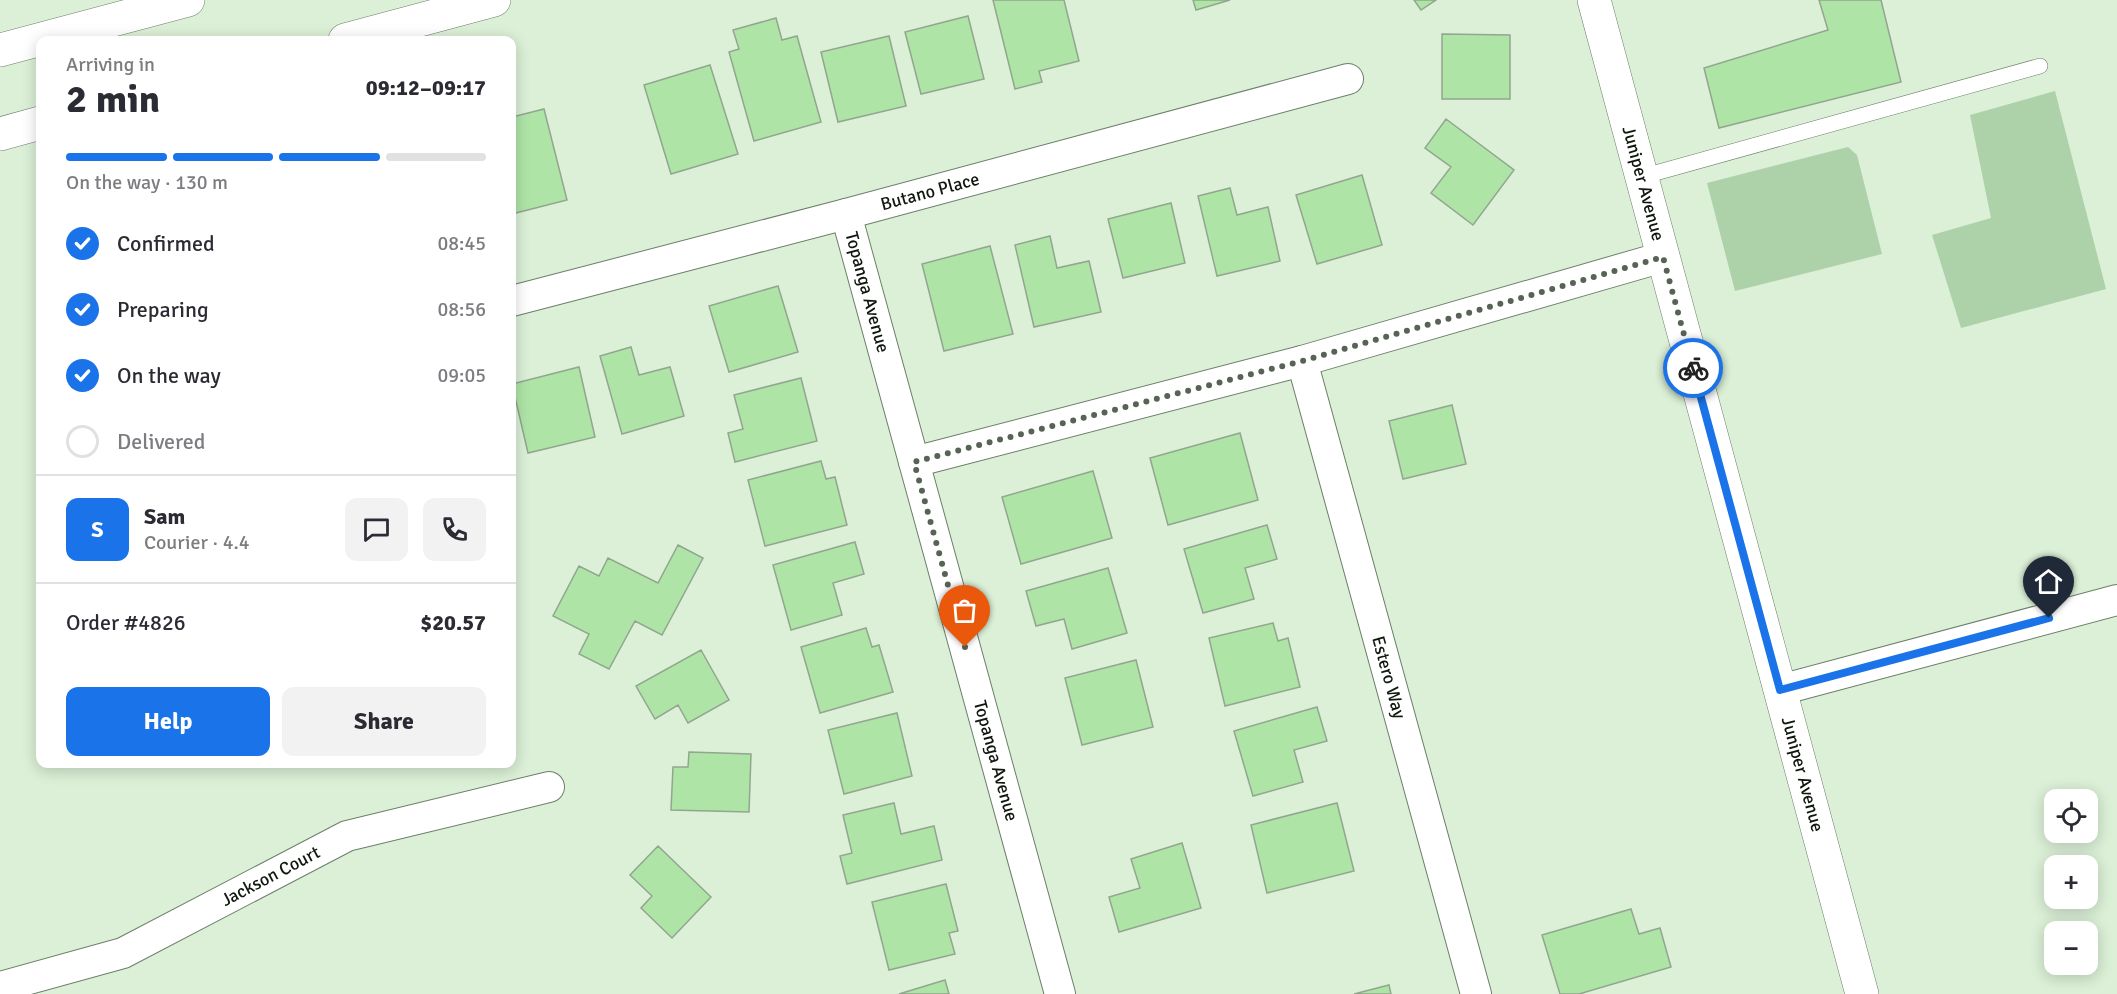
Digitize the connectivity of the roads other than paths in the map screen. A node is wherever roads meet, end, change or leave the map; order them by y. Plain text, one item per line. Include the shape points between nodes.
1 (188, 0) edge
2 (494, 0) edge
3 (1594, 0) edge
4 (143, 6) edge
5 (48, 36) edge
6 (360, 36) edge
7 (36, 40) edge
8 (0, 51) edge
9 (2040, 66) dead end
10 (1348, 79) dead end
11 (36, 124) edge
12 (0, 134) edge
13 (1641, 177) junction
14 (846, 214) junction
15 (1663, 257) junction
16 (516, 300) edge
17 (1302, 361) junction
18 (914, 462) junction
19 (2117, 600) edge
20 (1780, 690) junction
21 (549, 787) dead end
22 (0, 987) edge
23 (1060, 994) edge
24 (1476, 994) edge
25 (1862, 994) edge

1 - 4 street
2 - 6 street
3 - 13 street, Juniper Avenue
4 - 5 street
7 - 8 street
9 - 13 lane
10 - 14 street, Butano Place
11 - 12 street
13 - 15 street, Juniper Avenue
14 - 16 street, Butano Place
14 - 18 street, Topanga Avenue
15 - 17 street
15 - 20 street, Juniper Avenue
17 - 18 street
17 - 24 street, Estero Way
18 - 23 street, Topanga Avenue
19 - 20 street
20 - 25 street, Juniper Avenue
21 - 22 street, Jackson Court via 347,836 123,953

